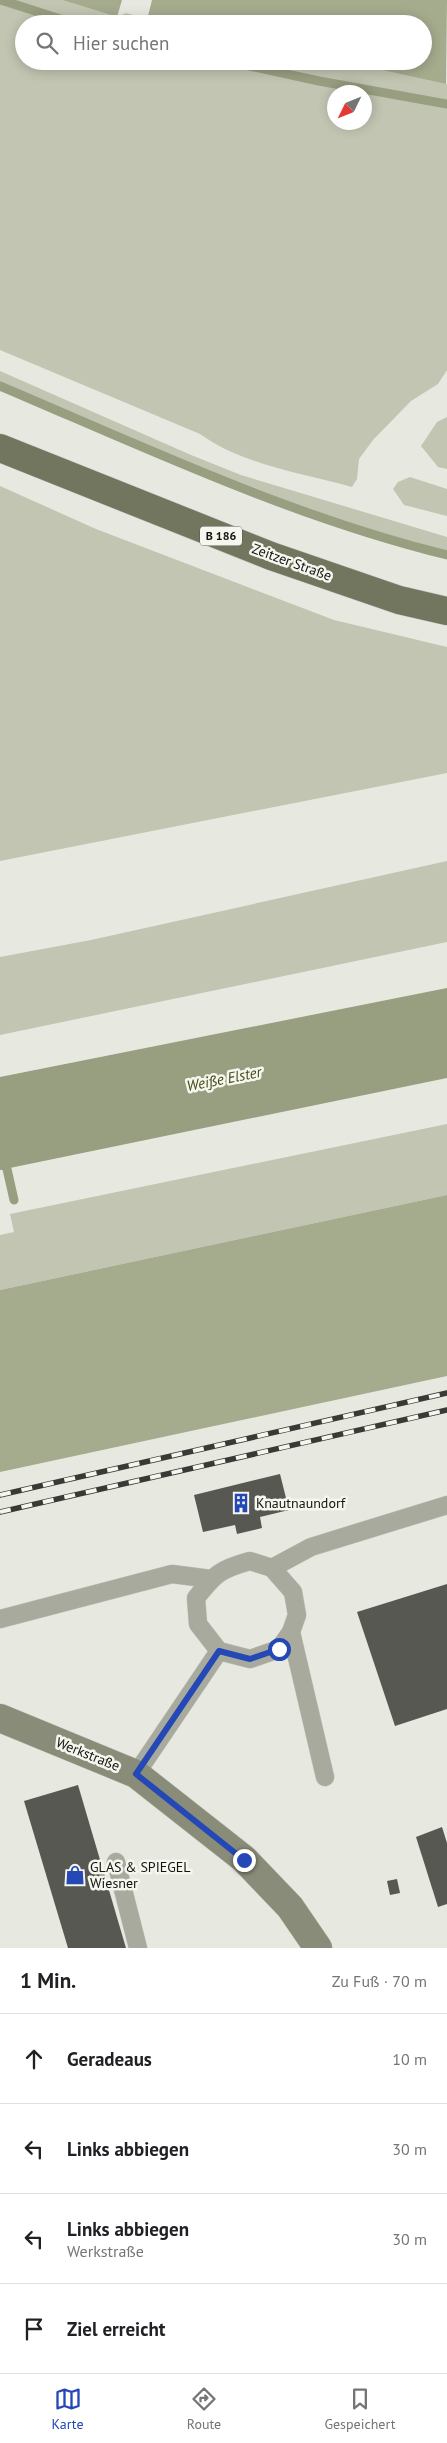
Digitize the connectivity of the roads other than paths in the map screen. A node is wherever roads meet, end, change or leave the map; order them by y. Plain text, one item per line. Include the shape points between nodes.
1 (0, 448) edge
2 (447, 611) edge
3 (447, 1505) edge
4 (272, 1568) junction
5 (211, 1579) junction
6 (0, 1619) edge
7 (291, 1632) junction
8 (219, 1651) junction
9 (0, 1718) edge
10 (136, 1774) junction
11 (325, 1777) dead end
12 (116, 1862) dead end
13 (138, 1948) edge
14 (318, 1948) edge

1 - 2 main road, Zeitzer Straße / B 186 via 271,556 399,600
3 - 4 lane via 311,1546
4 - 5 lane via 250,1561 227,1567
4 - 7 lane via 294,1592 297,1615
5 - 6 lane via 172,1574
5 - 8 lane via 196,1598 198,1624
7 - 8 lane via 279,1649 250,1659
7 - 11 lane
8 - 10 lane
9 - 10 main road, Werkstraße
10 - 14 main road, Werkstraße via 244,1860 290,1907
12 - 13 lane

